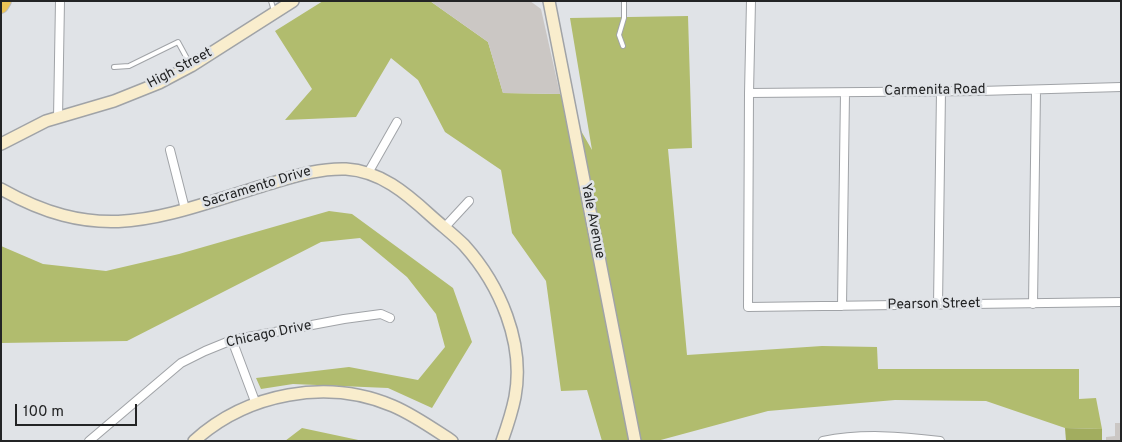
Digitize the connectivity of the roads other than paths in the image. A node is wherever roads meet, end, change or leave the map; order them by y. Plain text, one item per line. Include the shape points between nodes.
1 (4, 1) edge
2 (60, 1) edge
3 (271, 1) edge
4 (293, 1) edge
5 (549, 1) edge
6 (624, 1) edge
7 (751, 1) edge
8 (1, 6) edge
9 (275, 13) junction
10 (623, 46) dead end
11 (191, 66) junction
12 (114, 67) dead end
13 (1121, 87) edge
14 (1036, 90) junction
15 (941, 91) junction
16 (749, 93) junction
17 (845, 93) junction
18 (58, 118) junction
19 (397, 122) dead end
20 (1, 144) edge
21 (170, 150) dead end
22 (368, 173) junction
23 (1, 189) edge
24 (469, 201) dead end
25 (185, 209) junction
26 (444, 228) junction
27 (1121, 302) edge
28 (1033, 304) junction
29 (938, 305) junction
30 (842, 306) junction
31 (390, 318) dead end
32 (232, 340) junction
33 (256, 404) junction
34 (89, 441) edge
35 (194, 441) edge
36 (452, 441) edge
37 (502, 441) edge
38 (635, 441) edge
39 (823, 441) edge
40 (940, 441) edge

1 - 8 highway
2 - 18 street
3 - 9 lane
4 - 9 street, High Street
5 - 38 street, Yale Avenue
6 - 10 lane via 619,35
7 - 16 street
9 - 11 street, High Street
11 - 12 lane via 178,42 129,66
11 - 18 street, High Street via 114,101
13 - 14 street, Carmenita Road
14 - 15 street, Carmenita Road
14 - 28 street
15 - 17 street, Carmenita Road
15 - 29 street
16 - 17 street, Carmenita Road
16 - 30 street, Pearson Street via 748,307
17 - 30 street
18 - 20 street, High Street
19 - 22 street
21 - 25 street
22 - 25 street, Sacramento Drive via 348,169 316,170
22 - 26 street, Sacramento Drive via 407,195
23 - 25 street, Sacramento Drive via 52,213 94,221 139,220
24 - 26 street
26 - 37 street, Sacramento Drive via 462,244 489,278 512,331 516,353 515,396
27 - 28 street, Pearson Street
28 - 29 street, Pearson Street
29 - 30 street, Pearson Street
31 - 32 street, Chicago Drive via 381,314
32 - 33 street
32 - 34 street, Chicago Drive via 181,363
33 - 35 street via 226,417
33 - 36 street via 300,393 354,394 380,401 418,418
39 - 40 street via 881,436

